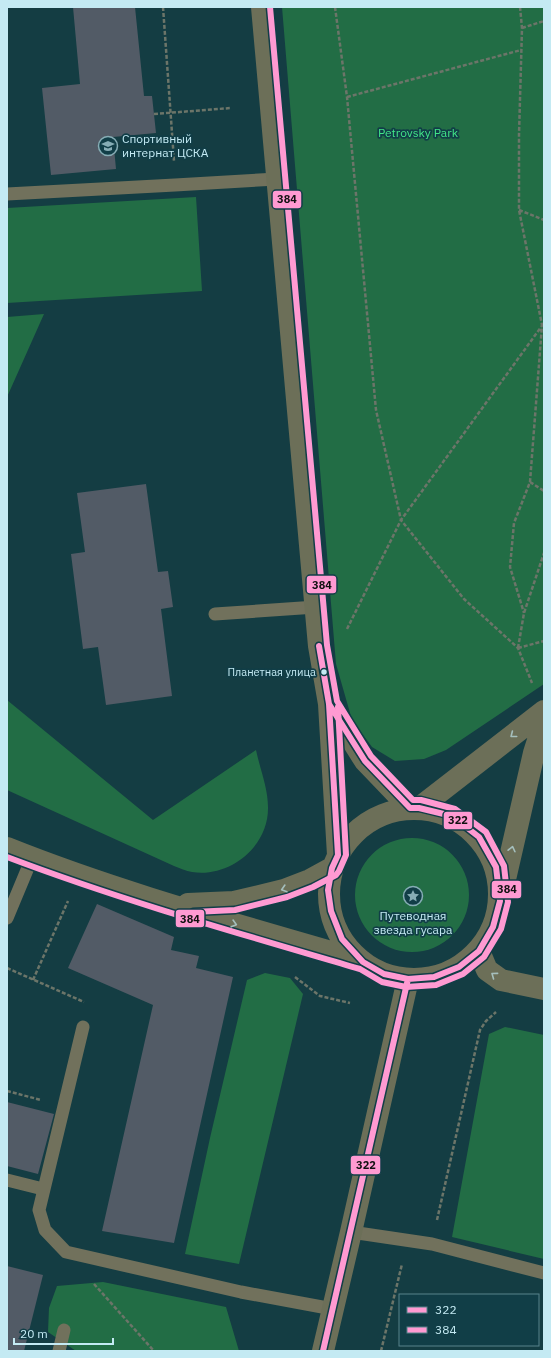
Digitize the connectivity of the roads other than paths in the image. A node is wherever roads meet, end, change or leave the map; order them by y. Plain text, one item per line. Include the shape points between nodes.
1 (262, 7) edge
2 (277, 179) junction
3 (7, 194) edge
4 (316, 607) junction
5 (215, 614) dead end
6 (329, 704) junction
7 (544, 711) edge
8 (544, 722) edge
9 (415, 808) junction
10 (7, 848) edge
11 (32, 858) junction
12 (335, 862) junction
13 (500, 901) junction
14 (170, 905) junction
15 (7, 918) edge
16 (479, 950) junction
17 (363, 962) junction
18 (408, 979) junction
19 (544, 989) edge
20 (83, 1027) road end
21 (7, 1180) edge
22 (43, 1189) junction
23 (352, 1232) junction
24 (544, 1272) edge
25 (333, 1309) junction
26 (64, 1330) dead end
27 (59, 1351) edge
28 (323, 1351) edge

1 - 2 street
2 - 3 lane
2 - 4 street
4 - 5 lane
4 - 6 street via 319,646
6 - 9 street via 365,761
6 - 12 street
7 -> 9 street
13 -> 8 street via 534,754
9 - 12 street via 387,812 358,829
9 - 13 street via 452,816 479,837 496,867
10 - 11 street
11 - 14 street
11 - 15 lane
12 -> 14 street via 310,880 284,890 234,902
12 - 17 street via 328,890 331,911 342,939
13 - 16 street via 493,927
14 -> 17 street
16 - 18 street via 459,967 434,977
19 -> 16 street via 501,980 487,970
17 - 18 street via 384,974
18 - 23 street
20 - 22 lane
21 - 22 lane
22 - 25 lane via 39,1210 45,1230 66,1252 241,1292
23 - 24 lane via 432,1244
23 - 25 street
25 - 28 street
26 - 27 lane

